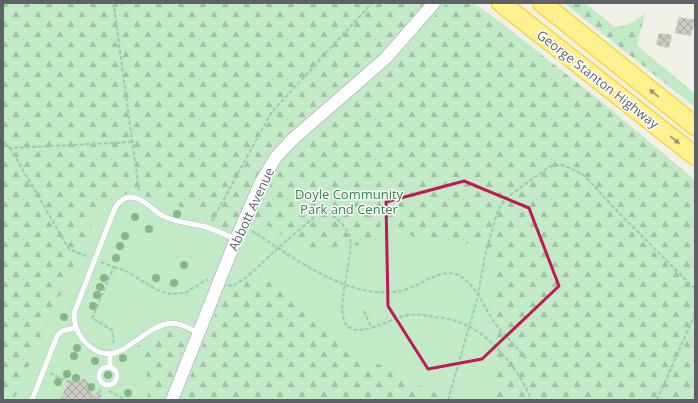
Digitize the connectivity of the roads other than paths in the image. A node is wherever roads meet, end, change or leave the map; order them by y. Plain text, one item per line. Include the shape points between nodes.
1 (434, 3) edge
2 (501, 3) edge
3 (542, 3) edge
4 (695, 126) edge
5 (695, 156) edge
6 (236, 240) junction
7 (75, 328) junction
8 (199, 333) junction
9 (110, 354) junction
10 (110, 366) dead end
11 (32, 400) edge
12 (172, 400) edge

1 - 6 street, Abbott Avenue via 386,58 293,139 276,157 261,182
2 -> 5 highway, George Stanton Highway
4 -> 3 highway, George Stanton Highway
6 - 7 lane via 208,228 164,217 141,201 131,197 125,198 116,206 94,259 74,313
6 - 8 street, Abbott Avenue
7 - 9 lane via 91,348
7 - 11 lane via 59,333 53,343
8 - 9 lane via 179,324 163,325 121,351
8 - 12 street, Abbott Avenue
9 - 10 lane

